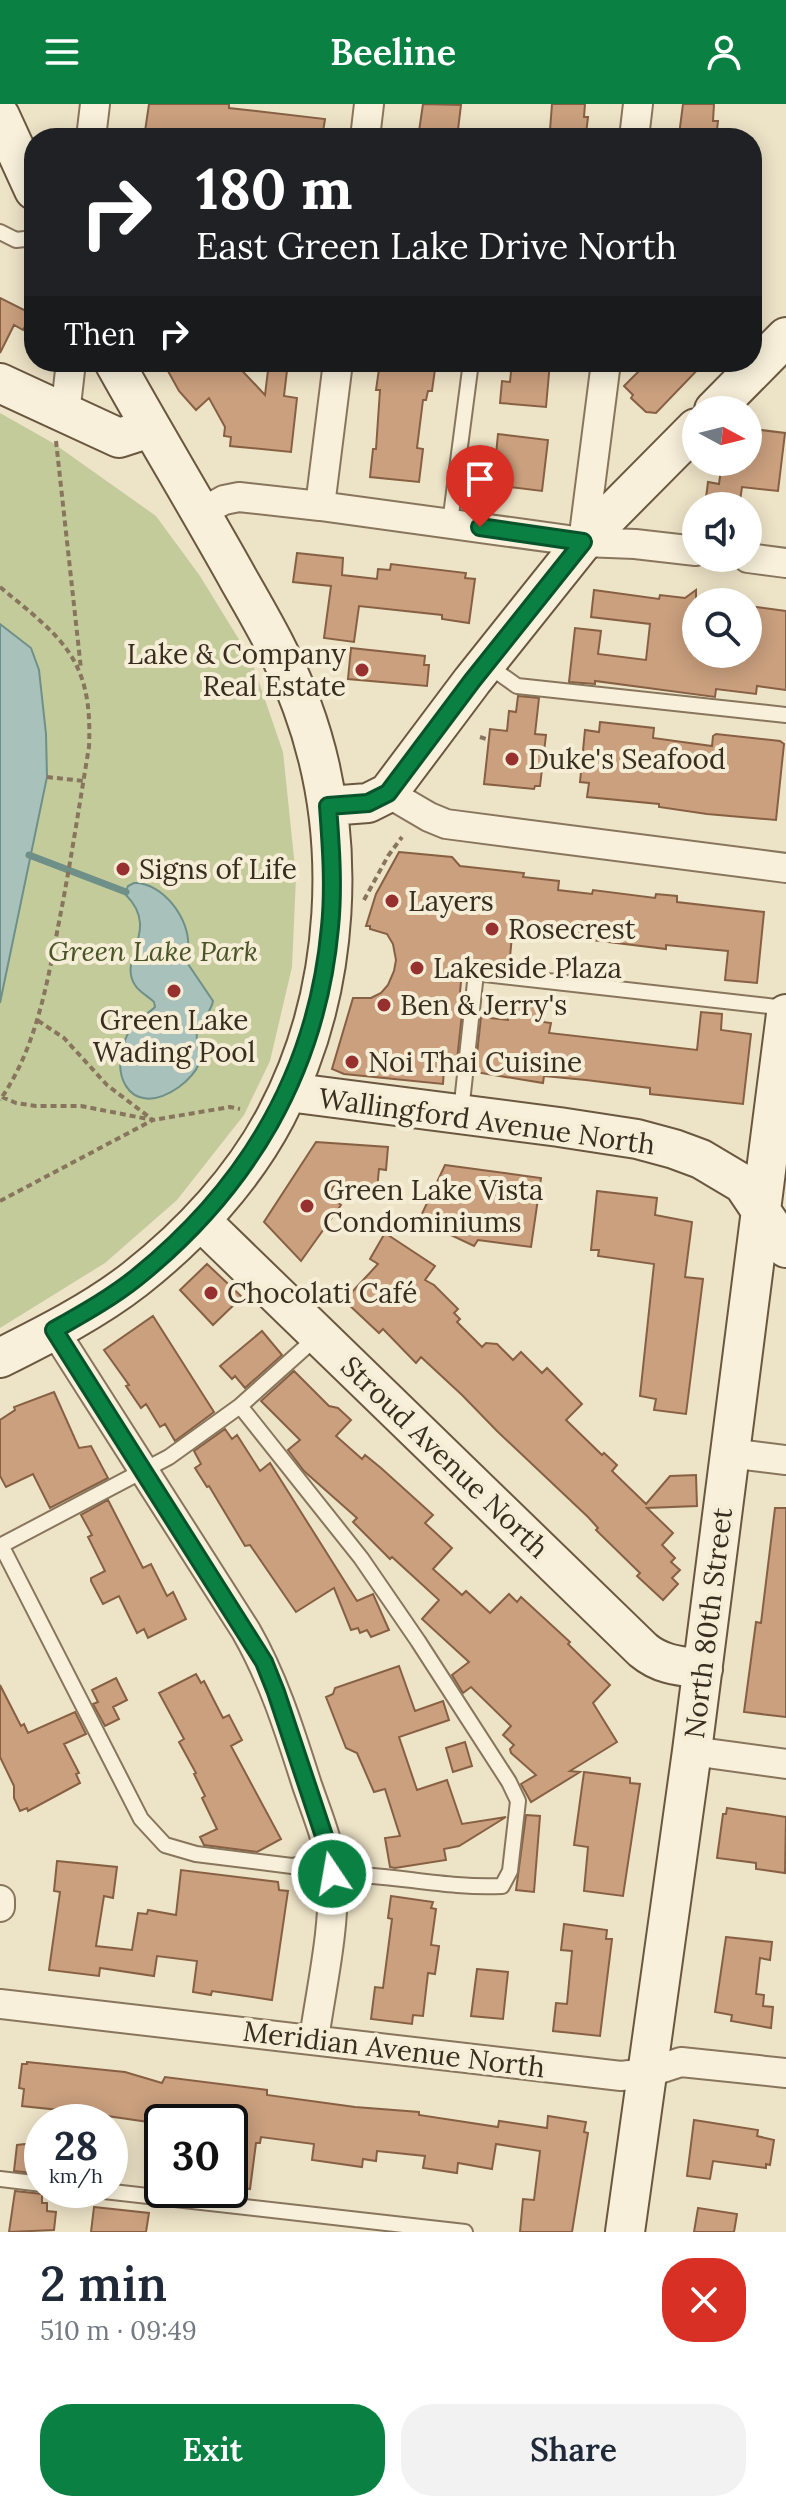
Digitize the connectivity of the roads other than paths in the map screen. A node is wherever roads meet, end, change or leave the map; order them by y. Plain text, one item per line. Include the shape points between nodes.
1 (95, 104) edge
2 (369, 104) edge
3 (638, 104) edge
4 (0, 116) edge
5 (92, 128) edge
6 (366, 128) edge
7 (635, 128) edge
8 (24, 168) edge
9 (0, 232) edge
10 (24, 239) edge
11 (786, 337) edge
12 (762, 361) edge
13 (69, 372) edge
14 (119, 372) edge
15 (337, 372) edge
16 (470, 372) edge
17 (605, 372) edge
18 (751, 372) edge
19 (0, 383) edge
20 (728, 396) edge
21 (61, 427) junction
22 (150, 428) junction
23 (682, 442) edge
24 (320, 506) junction
25 (202, 512) junction
26 (450, 523) junction
27 (583, 542) junction
28 (682, 549) edge
29 (762, 560) edge
30 (786, 563) edge
31 (486, 664) junction
32 (786, 715) edge
33 (388, 793) junction
34 (328, 806) junction
35 (786, 868) edge
36 (786, 1011) edge
37 (288, 1092) junction
38 (460, 1114) junction
39 (762, 1214) junction
40 (200, 1220) junction
41 (786, 1248) edge
42 (54, 1330) junction
43 (319, 1334) junction
44 (0, 1358) edge
45 (240, 1406) junction
46 (729, 1453) junction
47 (786, 1460) edge
48 (144, 1472) junction
49 (1, 1545) edge
50 (703, 1669) junction
51 (692, 1751) junction
52 (786, 1764) edge
53 (331, 1866) junction
54 (0, 1900) edge
55 (0, 1907) edge
56 (0, 2004) edge
57 (314, 2039) junction
58 (647, 2073) junction
59 (786, 2073) edge
60 (0, 2179) edge
61 (24, 2182) edge
62 (128, 2194) edge
63 (465, 2232) edge
64 (625, 2232) edge

1 - 5 street
2 - 6 street
3 - 7 street
4 - 8 street
9 - 10 lane
11 - 12 street
13 - 21 street
14 - 22 street
15 - 24 street
16 - 26 lane
17 - 27 street
18 - 20 street
19 - 21 street
21 - 22 street via 119,438
22 - 25 street
23 - 27 street
24 - 25 street via 239,497
24 - 26 street
25 - 34 street via 291,680 311,732
26 - 27 street
27 - 28 street
27 - 31 street
29 - 30 street
31 - 32 lane via 517,686
31 - 33 street
33 - 34 street via 368,803
33 - 35 street via 446,824
34 - 37 street via 332,894 325,967
36 - 38 lane via 476,973
36 - 39 street, North 80th Street
37 - 38 street, Wallingford Avenue North
37 - 40 street via 256,1150
38 - 39 street, Wallingford Avenue North via 674,1149 743,1184
39 - 41 street, Wallingford Avenue North
39 - 46 street, North 80th Street
40 - 42 street via 134,1280
40 - 43 street, Stroud Avenue North
42 - 44 street
42 - 48 street
43 - 45 lane
43 - 50 street, Stroud Avenue North via 643,1650 669,1665
45 - 48 lane
45 - 53 lane via 361,1558 518,1801 510,1871 502,1886 360,1874
46 - 47 street
46 - 50 street, North 80th Street
48 - 49 lane
48 - 53 street via 264,1662
49 - 53 lane via 141,1819 165,1845 196,1854
50 - 51 street, North 80th Street
51 - 52 street
51 - 58 street, North 80th Street
53 - 57 street via 329,1930
54 - 55 street
56 - 57 street, Meridian Avenue North
57 - 58 street, Meridian Avenue North via 616,2075
58 - 59 street, Meridian Avenue North via 681,2062
58 - 64 street, North 80th Street
60 - 61 lane
62 - 63 lane

